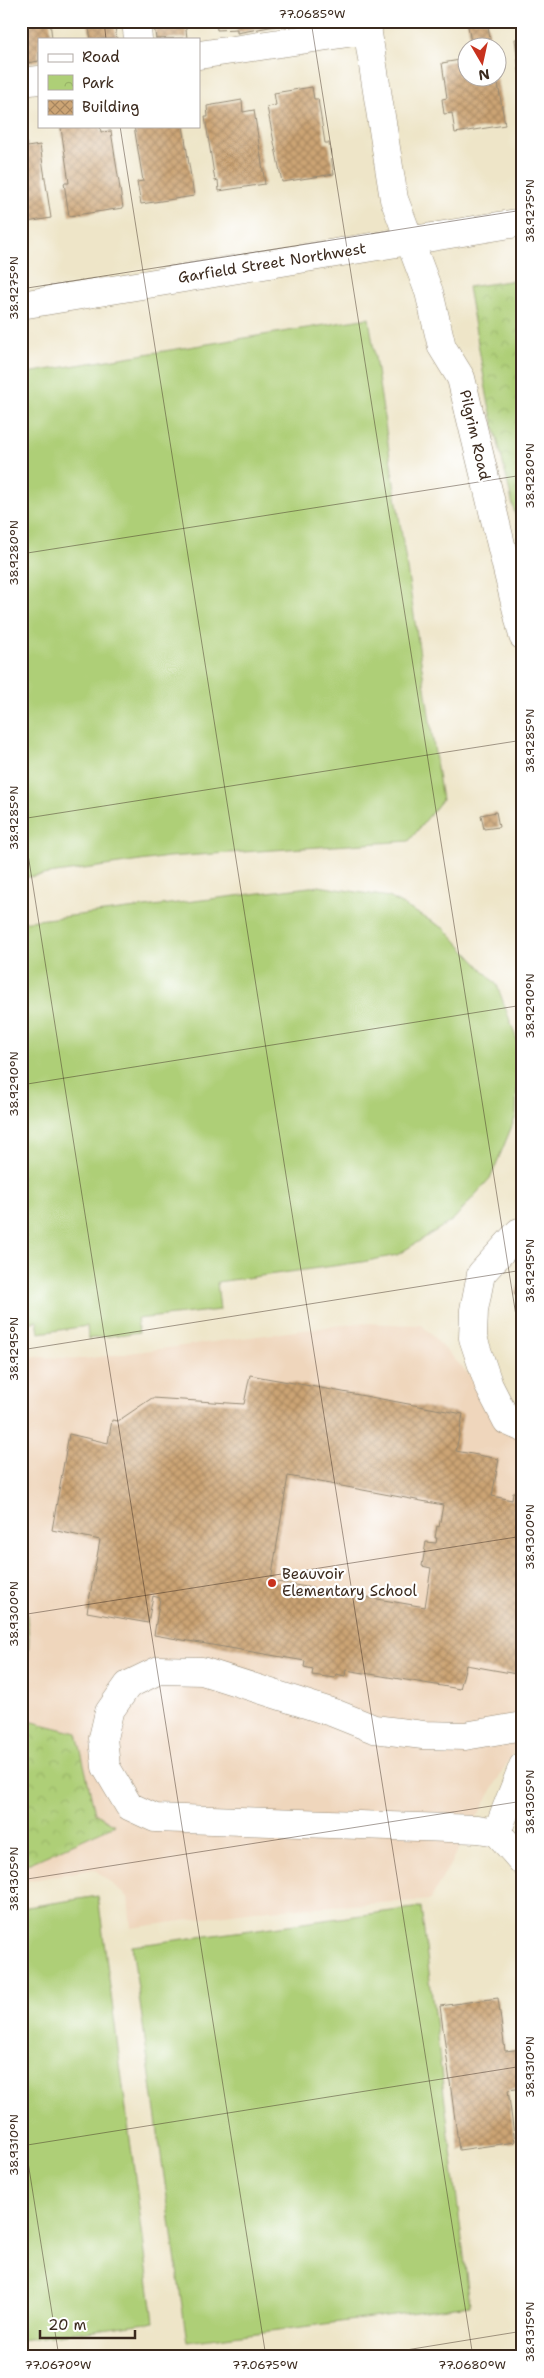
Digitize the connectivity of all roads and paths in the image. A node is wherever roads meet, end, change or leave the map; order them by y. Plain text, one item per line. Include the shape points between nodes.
1 (136, 21) edge
2 (367, 26) edge
3 (138, 38) edge
4 (200, 55) edge
5 (38, 80) edge
6 (21, 82) edge
7 (523, 222) edge
8 (410, 240) junction
9 (21, 305) edge
10 (523, 636) edge
11 (523, 1231) edge
12 (523, 1428) edge
13 (523, 1726) edge
14 (523, 1766) edge
15 (497, 1832) junction
16 (523, 1862) edge

1 - 3 main road
2 - 4 main road
2 - 8 main road, Pilgrim Road via 394,199
5 - 6 main road
7 - 8 main road, Garfield Street Northwest
8 - 9 main road, Garfield Street Northwest
8 - 10 main road, Pilgrim Road via 429,292 442,347 461,378
11 - 12 main road via 481,1274 473,1338 489,1386 507,1422
13 - 15 main road via 465,1736 374,1729 202,1671 159,1670 128,1685 109,1712 103,1738 106,1767 129,1806 155,1818
14 - 15 main road
15 - 16 main road

